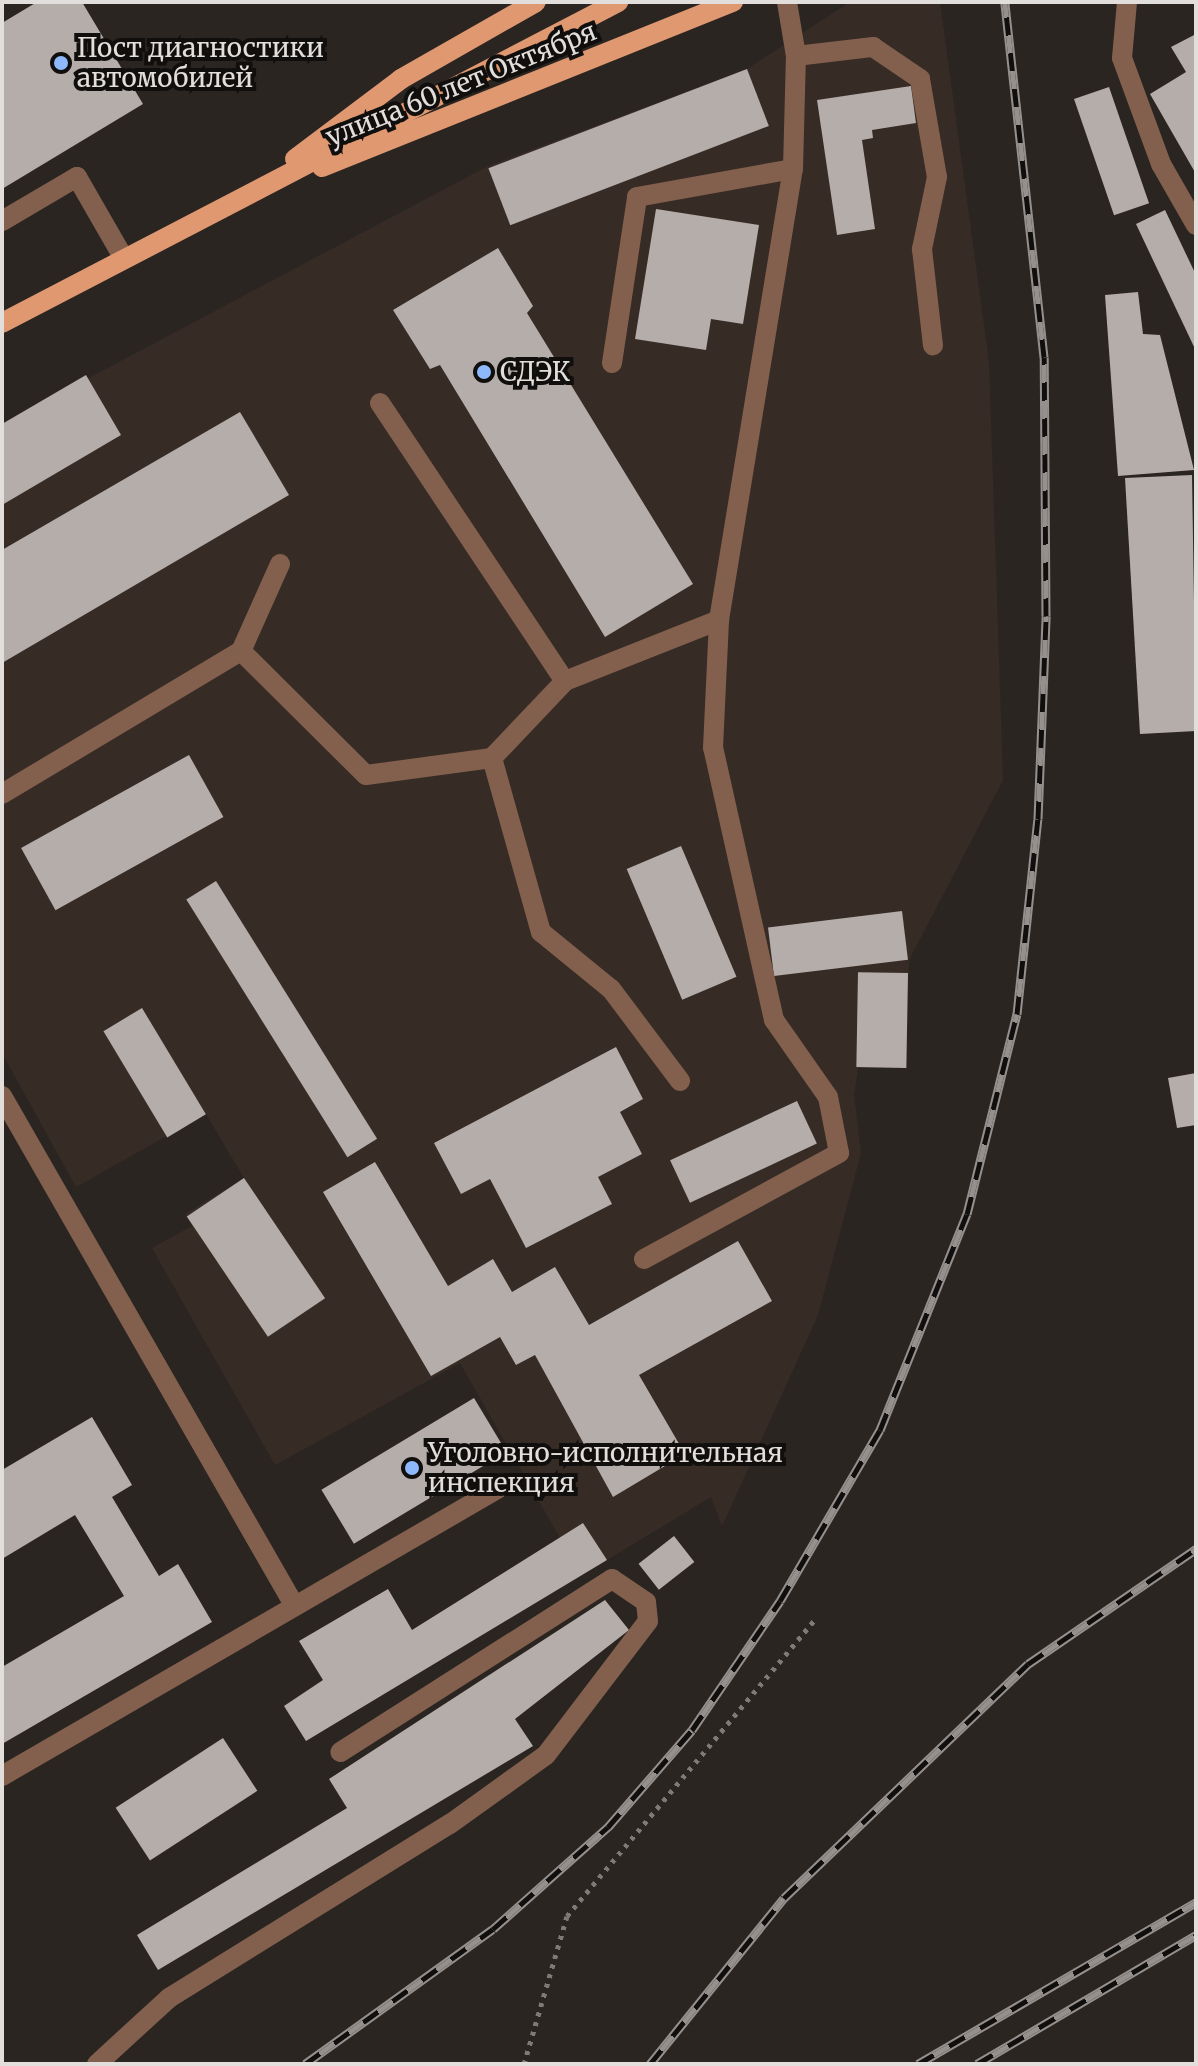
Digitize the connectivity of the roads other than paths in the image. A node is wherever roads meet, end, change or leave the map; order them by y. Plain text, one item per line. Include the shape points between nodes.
1 (536, 2) edge
2 (618, 2) edge
3 (733, 2) edge
4 (787, 2) edge
5 (1127, 2) edge
6 (796, 56) junction
7 (793, 169) junction
8 (250, 192) junction
9 (2, 221) edge
10 (1196, 225) edge
11 (123, 257) junction
12 (2, 323) edge
13 (933, 345) dead end
14 (612, 363) dead end
15 (380, 403) dead end
16 (280, 564) dead end
17 (719, 620) junction
18 (241, 651) junction
19 (565, 681) junction
20 (492, 758) junction
21 (2, 794) edge
22 (680, 1081) dead end
23 (2, 1096) edge
24 (644, 1259) dead end
25 (499, 1488) dead end
26 (293, 1603) junction
27 (340, 1752) dead end
28 (2, 1776) edge
29 (97, 2064) edge

1 - 8 main road, улица 60 лет Октября via 401,79
2 - 8 main road, улица 60 лет Октября
3 - 8 main road, улица 60 лет Октября via 429,129
4 - 6 lane
5 - 10 lane via 1122,58 1161,164
6 - 7 lane
6 - 13 lane via 873,47 920,79 937,177 922,249
7 - 14 lane via 637,197
7 - 17 lane
8 - 11 main road, улица 60 лет Октября
9 - 11 lane via 77,177
11 - 12 main road, улица 60 лет Октября
15 - 19 lane
16 - 18 lane
17 - 19 lane
17 - 24 lane via 713,748 774,1020 828,1097 839,1153
18 - 20 lane via 275,692 366,775
18 - 21 lane
19 - 20 lane
20 - 22 lane via 541,932 611,989
23 - 26 lane
25 - 26 lane
26 - 28 lane
27 - 29 lane via 612,1579 646,1602 648,1621 546,1755 450,1824 169,1998

